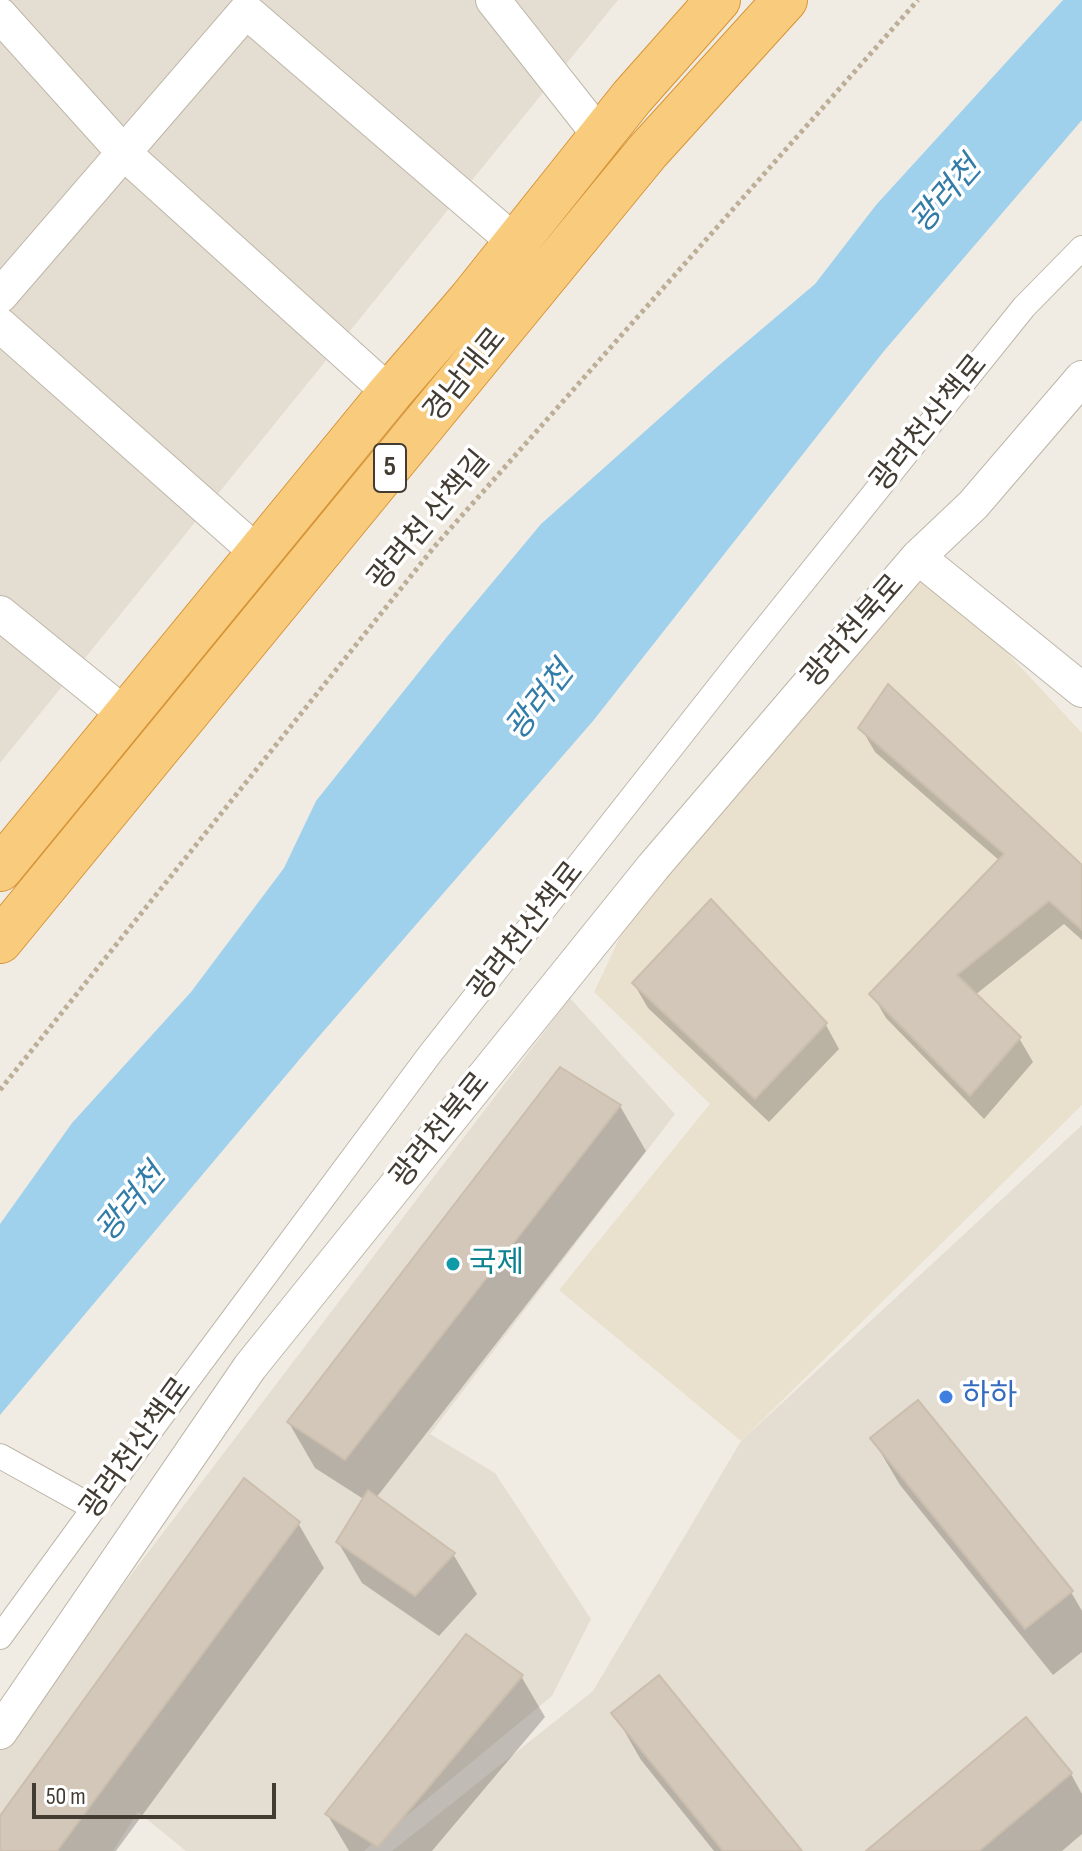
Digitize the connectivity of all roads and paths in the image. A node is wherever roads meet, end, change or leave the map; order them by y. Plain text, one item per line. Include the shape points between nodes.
1 (493, 0) edge
2 (718, 0) edge
3 (785, 0) edge
4 (918, 0) edge
5 (246, 4) edge
6 (0, 15) edge
7 (601, 137) junction
8 (125, 154) junction
9 (516, 243) junction
10 (1082, 248) edge
11 (0, 296) edge
12 (0, 325) edge
13 (1082, 378) edge
14 (390, 393) junction
15 (260, 555) junction
16 (918, 557) junction
17 (0, 613) edge
18 (1082, 690) edge
19 (127, 716) junction
20 (0, 869) edge
21 (0, 941) edge
22 (0, 1090) edge
23 (0, 1456) edge
24 (94, 1508) junction
25 (0, 1637) edge
26 (0, 1732) edge

1 - 7 street
2 - 7 highway, 경남대로 / 5
3 - 21 highway, 경남대로 / 5 via 648,151
4 - 22 path, 광려천 산책길 via 435,546
5 - 8 street
5 - 9 street
6 - 8 street
7 - 9 highway, 경남대로 / 5
8 - 11 street
8 - 14 street
9 - 14 highway, 경남대로 / 5
10 - 24 street, 광려천산책로 via 1024,307 478,993
12 - 15 street
13 - 16 street, 광려천북로 via 973,505
14 - 15 highway, 경남대로 / 5
15 - 19 highway, 경남대로 / 5
16 - 18 street
16 - 26 street, 광려천북로 via 653,867 250,1367
17 - 19 street
19 - 20 highway, 경남대로 / 5
23 - 24 street
24 - 25 street, 광려천산책로

